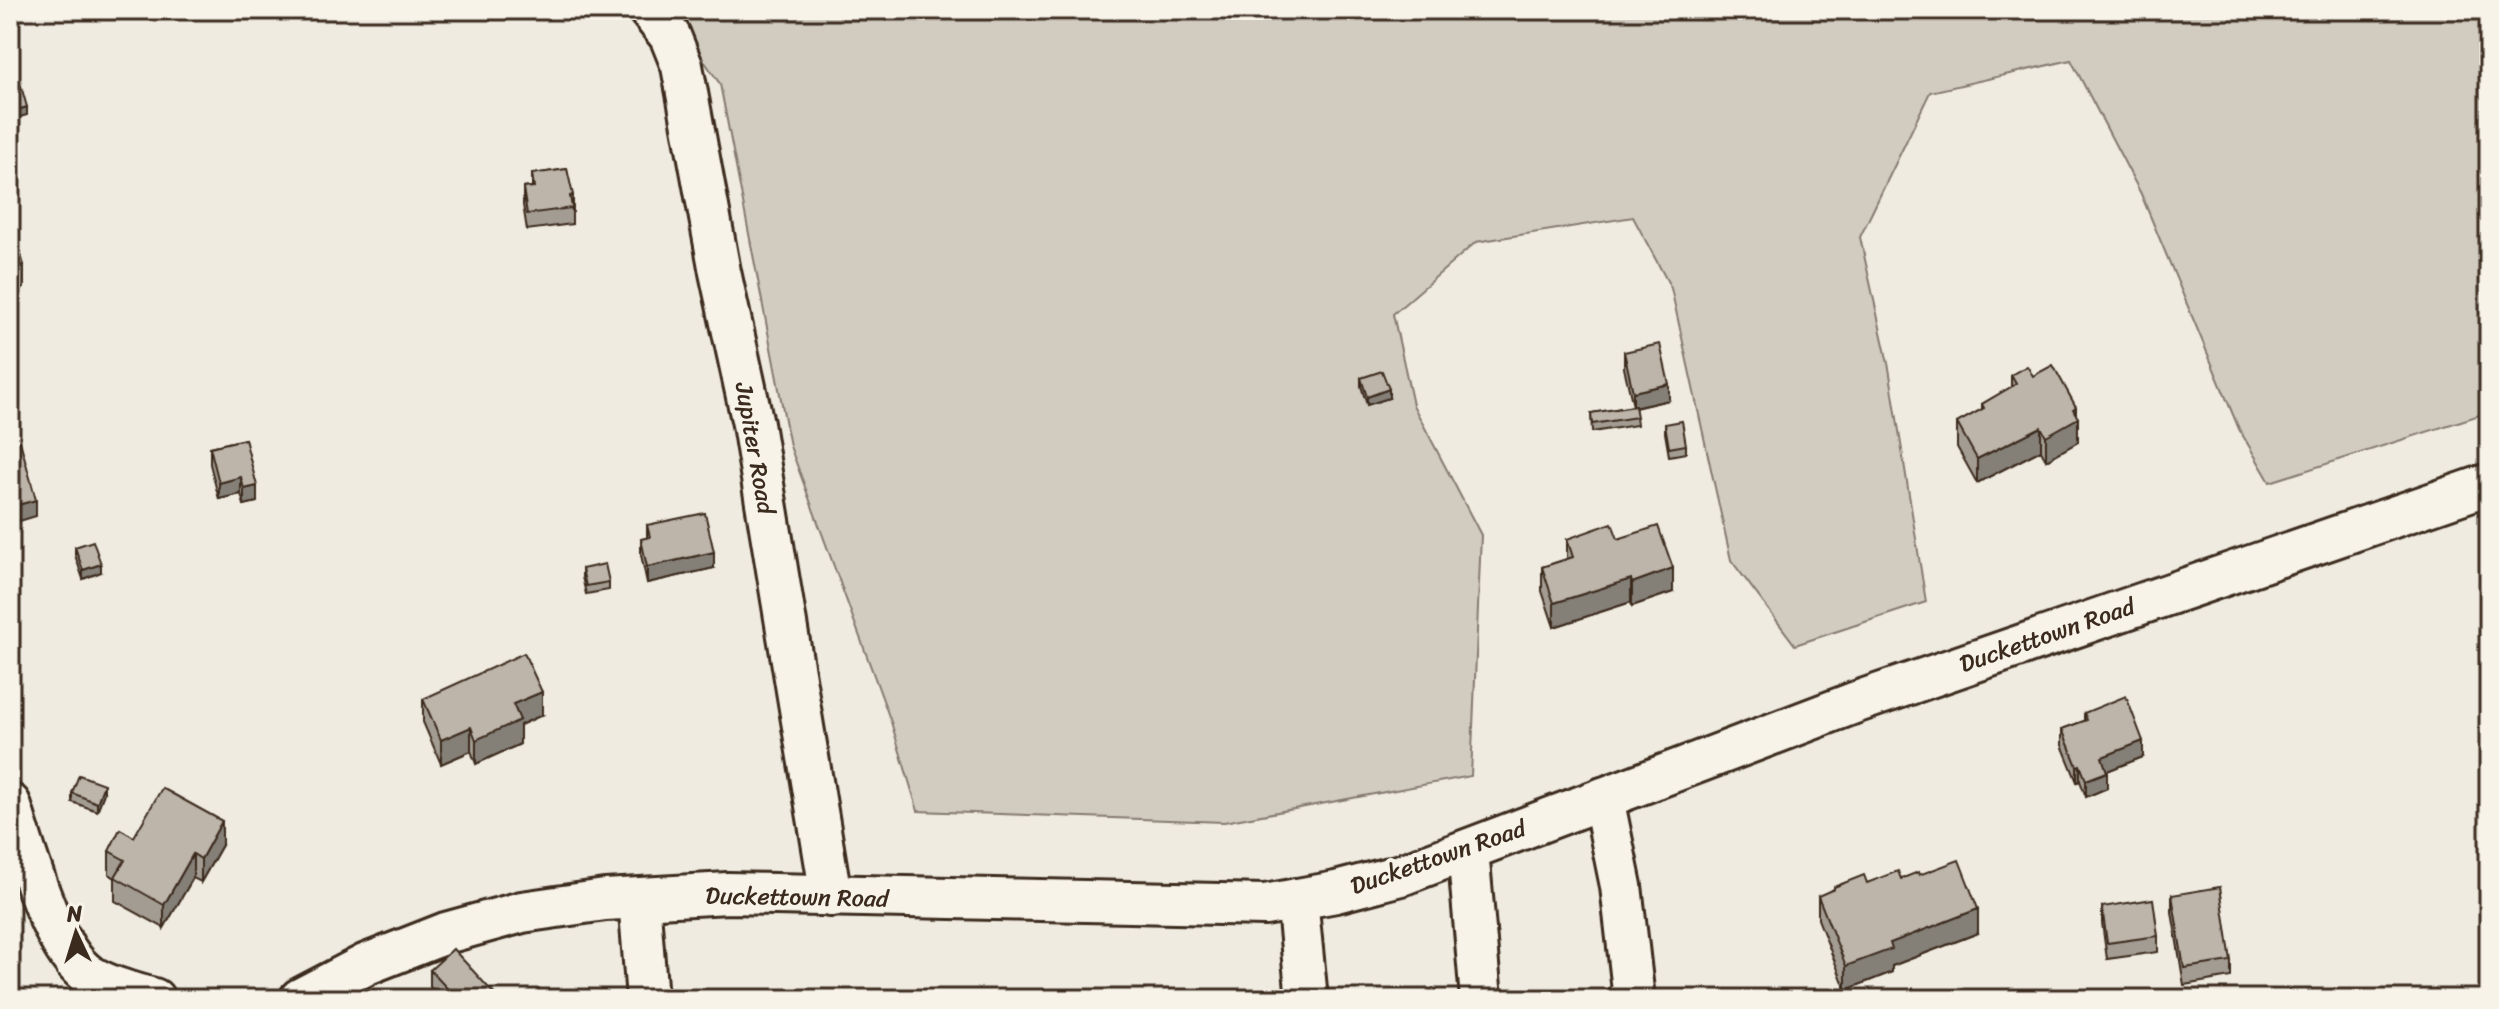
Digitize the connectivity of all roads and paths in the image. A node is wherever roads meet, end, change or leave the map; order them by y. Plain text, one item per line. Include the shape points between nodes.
1 (649, 10) edge
2 (2489, 484) edge
3 (1603, 798) junction
4 (10, 804) edge
5 (1468, 850) junction
6 (831, 896) junction
7 (639, 899) junction
8 (1297, 899) junction
9 (154, 999) edge
10 (300, 999) edge
11 (647, 999) edge
12 (1307, 999) edge
13 (1481, 999) edge
14 (1628, 999) edge

1 - 6 street, Jupiter Road via 670,36 682,66 753,424
2 - 3 street, Duckettown Road via 1854,703
3 - 5 street, Duckettown Road
3 - 14 street via 1621,886 1634,999
4 - 9 street via 57,934 71,958 89,975
5 - 8 street, Duckettown Road via 1401,875
5 - 13 street
6 - 7 street, Duckettown Road via 728,893
6 - 8 street, Duckettown Road via 1265,905
7 - 10 street, Duckettown Road via 522,912 446,933 367,964
7 - 11 street
8 - 12 street

